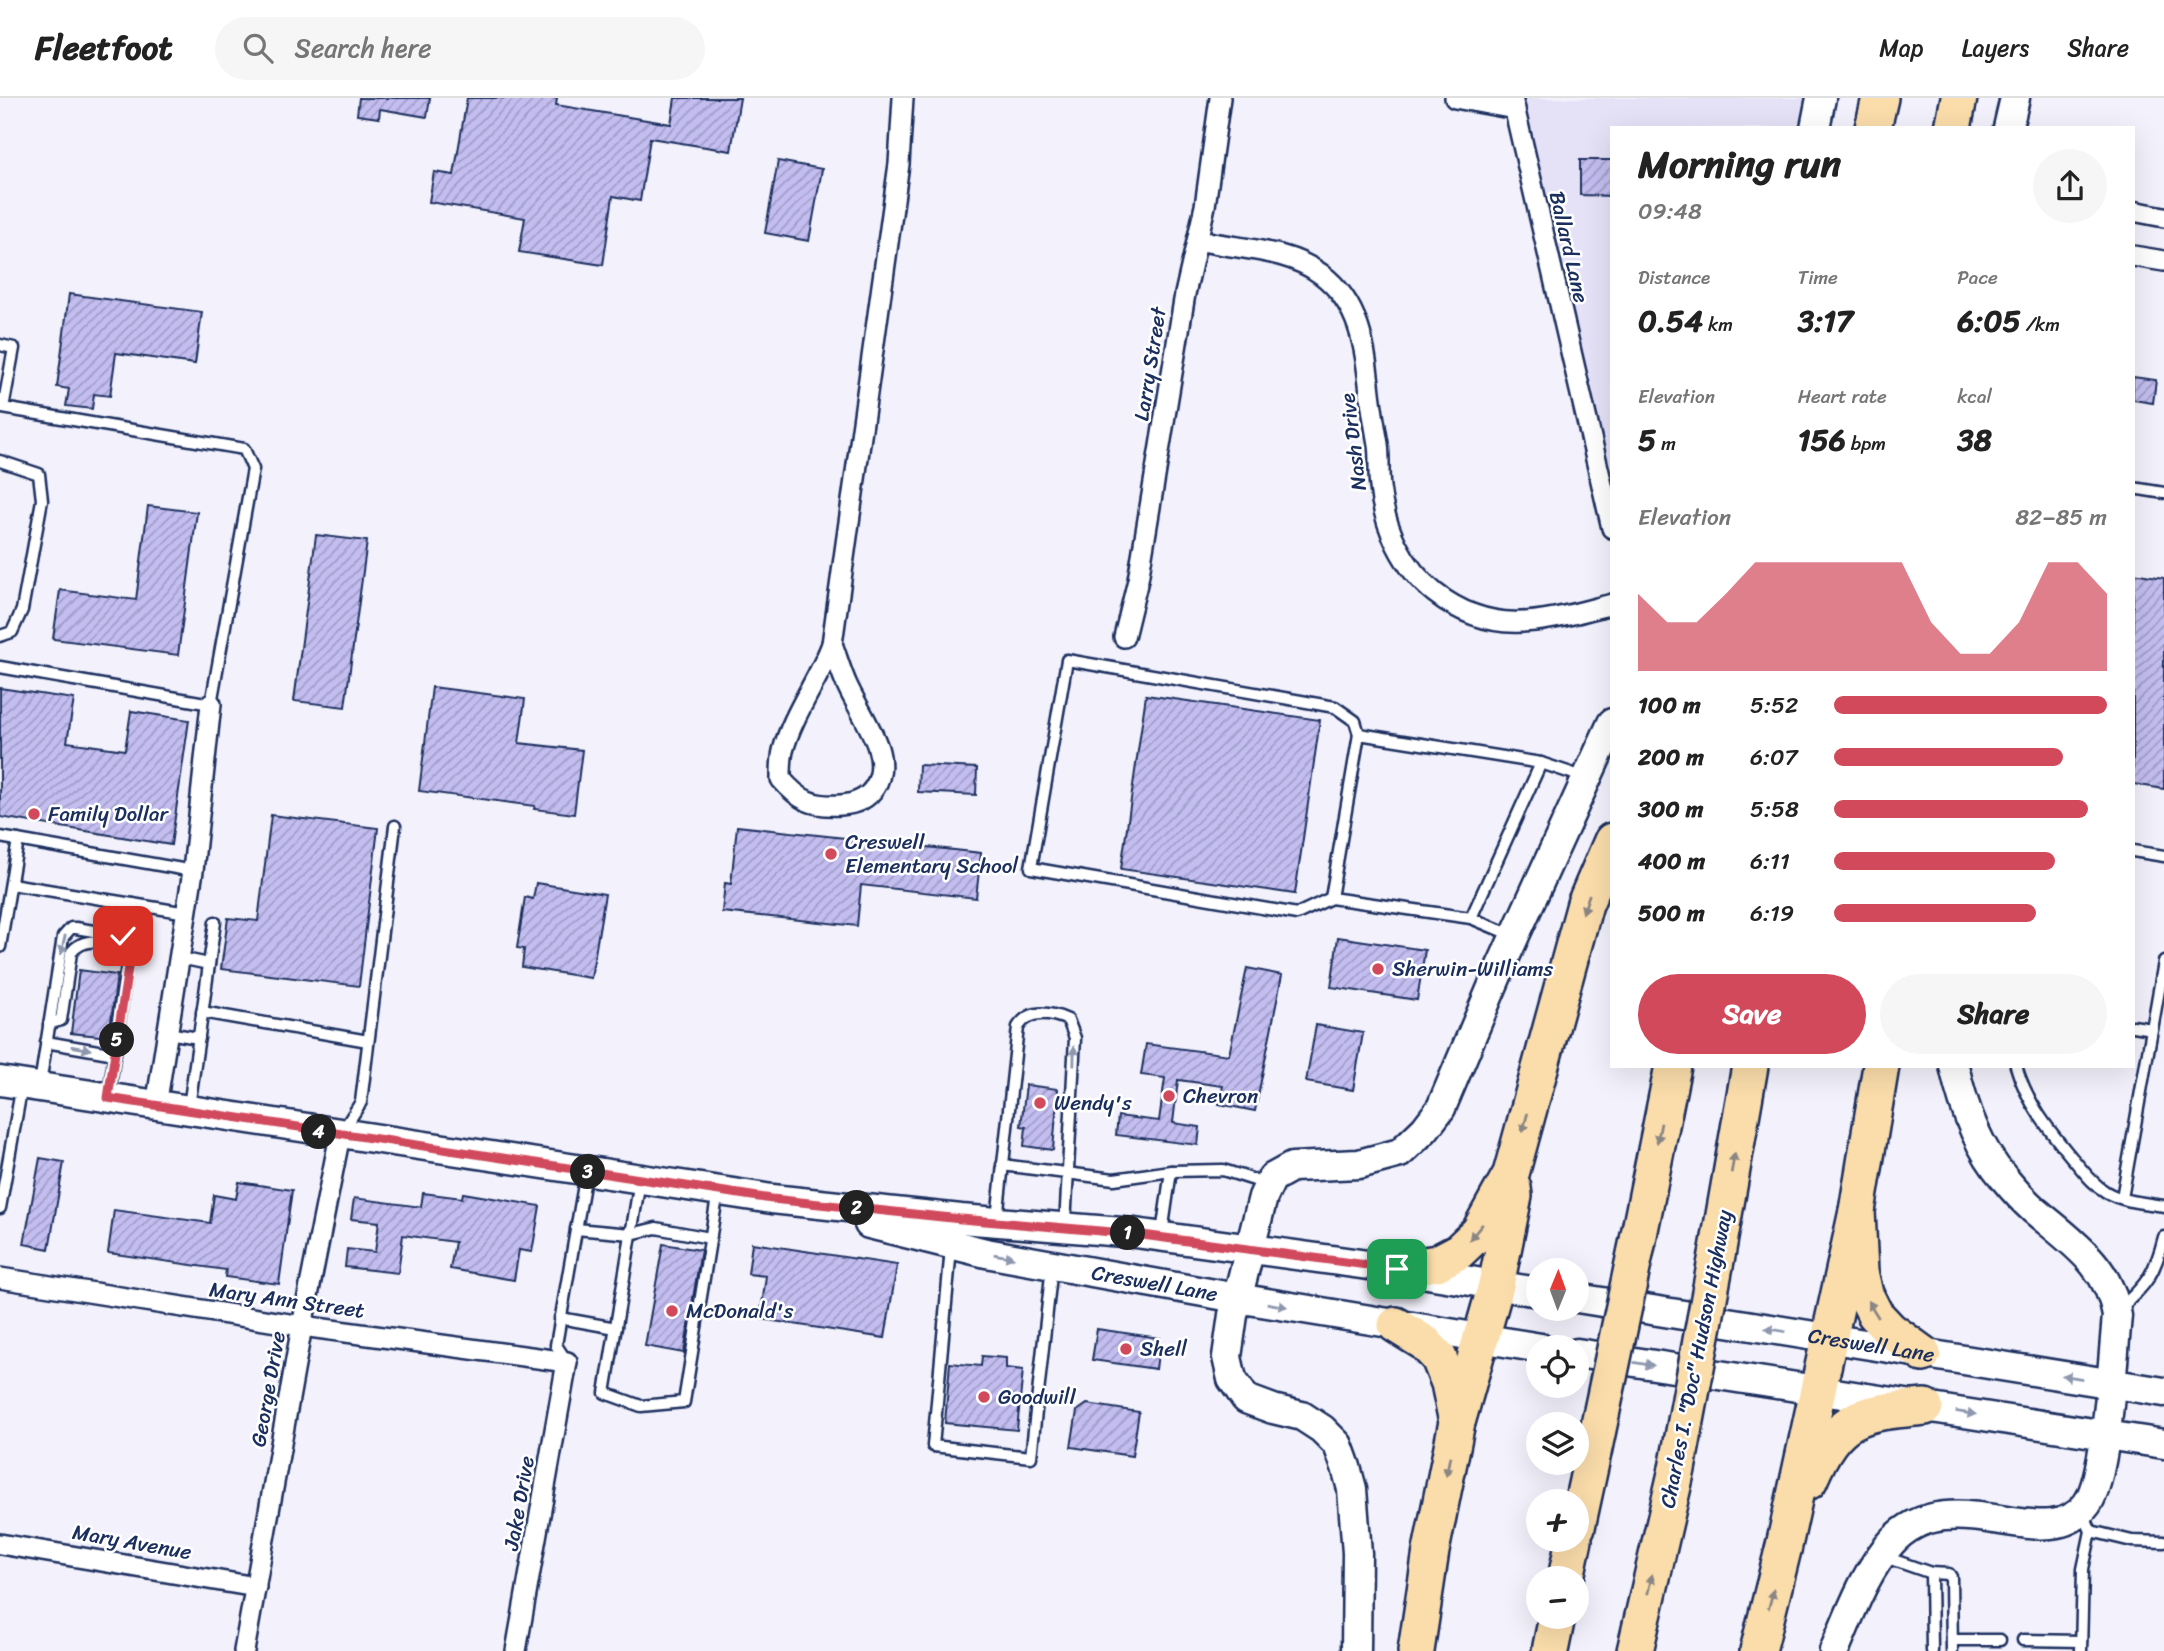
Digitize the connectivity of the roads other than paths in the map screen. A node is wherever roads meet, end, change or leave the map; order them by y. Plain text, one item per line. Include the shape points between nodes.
1 (903, 98) edge
2 (1220, 98) edge
3 (1455, 98) edge
4 (1821, 98) edge
5 (1880, 98) edge
6 (1959, 98) edge
7 (2015, 98) edge
8 (1513, 104) edge
9 (1815, 126) edge
10 (1873, 126) edge
11 (1953, 126) edge
12 (2008, 126) edge
13 (2135, 211) edge
14 (2164, 217) edge
15 (1199, 240) junction
16 (2135, 256) edge
17 (2164, 261) edge
18 (0, 345) edge
19 (0, 461) edge
20 (2135, 488) edge
21 (2164, 493) edge
22 (1610, 519) edge
23 (1610, 605) edge
24 (0, 636) edge
25 (1124, 637) dead end
26 (832, 644) junction
27 (0, 667) edge
28 (211, 704) junction
29 (1610, 727) edge
30 (1359, 734) junction
31 (1541, 763) junction
32 (1586, 778) junction
33 (395, 826) dead end
34 (0, 837) edge
35 (18, 840) junction
36 (1610, 846) edge
37 (2135, 851) edge
38 (2164, 856) edge
39 (193, 871) junction
40 (10, 884) junction
41 (1331, 898) junction
42 (133, 904) junction
43 (187, 913) junction
44 (1471, 918) junction
45 (215, 922) dead end
46 (123, 936) junction
47 (1515, 936) junction
48 (0, 947) edge
49 (131, 949) junction
50 (180, 958) junction
51 (2164, 962) edge
52 (209, 964) junction
53 (202, 1012) junction
54 (49, 1024) junction
55 (2135, 1026) edge
56 (2152, 1030) junction
57 (167, 1033) junction
58 (199, 1038) junction
59 (46, 1041) junction
60 (368, 1041) junction
61 (115, 1054) junction
62 (1672, 1068) edge
63 (1750, 1068) edge
64 (1881, 1068) edge
65 (1955, 1068) edge
66 (2018, 1068) edge
67 (20, 1084) edge
68 (108, 1098) junction
69 (156, 1105) junction
70 (188, 1111) junction
71 (340, 1135) junction
72 (1002, 1166) junction
73 (1171, 1171) junction
74 (586, 1172) junction
75 (1068, 1173) junction
76 (1511, 1174) junction
77 (640, 1180) junction
78 (1269, 1185) junction
79 (718, 1191) junction
80 (2122, 1198) junction
81 (772, 1199) junction
82 (2164, 1206) edge
83 (0, 1208) edge
84 (1857, 1210) junction
85 (997, 1222) junction
86 (1065, 1227) junction
87 (576, 1228) junction
88 (631, 1234) junction
89 (1162, 1237) junction
90 (2164, 1237) edge
91 (710, 1238) junction
92 (951, 1244) junction
93 (1249, 1249) junction
94 (1052, 1265) junction
95 (1397, 1269) junction
96 (0, 1278) edge
97 (1496, 1285) junction
98 (1526, 1290) edge
99 (1237, 1298) junction
100 (1589, 1300) edge
101 (2116, 1311) junction
102 (560, 1318) junction
103 (1396, 1325) junction
104 (302, 1326) junction
105 (616, 1328) junction
106 (1481, 1338) junction
107 (1828, 1339) junction
108 (1526, 1346) edge
109 (1923, 1354) junction
110 (1589, 1355) edge
111 (567, 1362) junction
112 (2110, 1383) junction
113 (1816, 1391) junction
114 (2164, 1392) edge
115 (1925, 1407) junction
116 (1457, 1422) junction
117 (2104, 1435) junction
118 (2164, 1444) edge
119 (1585, 1489) edge
120 (2087, 1520) junction
121 (2164, 1542) edge
122 (0, 1544) edge
123 (1784, 1546) junction
124 (1881, 1556) junction
125 (1931, 1573) junction
126 (256, 1587) junction
127 (1555, 1629) edge
128 (2000, 1640) dead end
129 (2023, 1640) dead end
130 (1952, 1646) edge
131 (2081, 1646) edge
132 (244, 1651) edge
133 (516, 1651) edge
134 (1356, 1651) edge
135 (1416, 1651) edge
136 (1550, 1651) edge
137 (1635, 1651) edge
138 (1758, 1651) edge
139 (1834, 1651) edge
140 (1931, 1651) edge

1 - 26 street via 900,164
2 - 15 street, Larry Street
3 - 8 street
4 - 9 main road
5 - 10 highway
6 - 11 highway
7 - 12 main road
8 - 22 street, Ballard Lane
13 - 14 street
15 - 23 street, Nash Drive via 1302,262 1330,282 1352,309 1366,353 1380,488 1390,530 1405,561 1427,586 1445,601 1488,619 1533,623
15 - 25 street, Larry Street via 1185,294 1138,580
16 - 17 street
18 - 28 lane via 14,348 3,408 244,449 253,469
19 - 24 lane via 38,474 41,500 22,610 12,632
20 - 21 lane
26 - 26 street via 878,749 879,776 873,793 855,804 827,806 797,797 781,779 782,752 791,728
27 - 28 lane
28 - 39 street
29 - 32 main road
30 - 31 lane
30 - 41 lane
30 - 41 lane via 1355,721 1335,707 1067,660 1031,868 1297,914
31 - 32 lane
31 - 44 lane
32 - 47 main road
33 - 60 lane
34 - 35 lane
35 - 39 lane
35 - 40 lane
36 -> 76 highway via 1585,904
37 - 38 lane
39 - 43 street
40 - 42 lane
40 - 48 lane
41 - 44 lane
42 - 43 lane
42 - 46 lane via 128,932
43 - 50 street
44 - 47 lane
45 - 52 lane
46 - 49 lane
46 -> 54 lane via 76,928 66,932
47 - 78 main road via 1441,1108 1425,1129 1400,1153 1338,1167 1292,1167 1272,1178
49 - 54 lane via 90,941 76,946 71,953 61,1020
49 - 61 lane
50 - 52 lane
50 - 57 street
51 - 56 lane
52 - 53 lane
53 - 58 lane
53 - 60 lane
54 - 59 lane
55 - 56 lane
56 - 80 lane
57 - 58 lane
57 - 69 street
58 - 70 lane
59 -> 61 lane
59 - 67 lane
60 - 71 lane via 360,1102
61 - 68 lane
62 -> 119 highway, bridge
137 -> 63 highway, Charles I. "Doc" Hudson Highway, bridge via 1677,1469
64 - 84 highway
65 - 101 main road via 1984,1150 2031,1208 2092,1260 2115,1299
66 - 80 lane via 2042,1123 2094,1184
67 - 68 main road, Creswell Lane
67 - 83 lane
68 - 69 main road, Creswell Lane
69 - 70 main road, Creswell Lane
70 - 71 main road, Creswell Lane
71 - 74 main road, Creswell Lane
71 - 104 street, George Drive
72 - 75 lane
75 -> 72 lane via 1075,1038 1068,1020 1055,1014 1024,1018 1018,1027
72 - 85 lane
73 - 75 lane via 1114,1179
73 - 78 lane via 1223,1170
73 - 89 lane
74 - 77 main road, Creswell Lane
74 - 87 lane
75 - 86 lane
76 -> 95 highway via 1479,1232 1458,1252 1437,1263
76 - 97 highway via 1514,1195
77 - 79 main road, Creswell Lane
77 - 88 lane
78 - 93 main road
79 - 81 main road, Creswell Lane
79 - 91 lane
80 - 82 lane
81 - 85 main road, Creswell Lane
81 - 92 main road, Creswell Lane
84 - 107 highway
109 -> 84 highway via 1890,1331 1865,1294
85 - 86 main road, Creswell Lane
86 - 89 main road, Creswell Lane
87 - 88 lane
87 - 102 lane
88 - 91 lane via 656,1228
88 - 105 lane
89 - 93 main road, Creswell Lane
90 - 101 lane via 2141,1290
91 - 105 lane via 684,1402 641,1406 605,1393
92 -> 94 main road, Creswell Lane
92 - 94 lane via 933,1446 1031,1457
93 - 95 main road, Creswell Lane
93 - 99 main road
94 - 99 main road, Creswell Lane
95 - 97 main road, Creswell Lane
96 - 104 street, Mary Ann Street
97 - 98 main road, Creswell Lane
97 - 106 highway
99 -> 103 main road, Creswell Lane
99 - 134 main road via 1227,1357 1231,1379 1245,1399 1302,1416 1322,1429 1338,1445 1346,1467 1357,1553
107 -> 100 main road, Creswell Lane
101 - 112 main road
102 - 105 lane
102 - 111 lane via 556,1345
103 - 106 main road, Creswell Lane
103 - 116 highway via 1439,1358
104 - 111 street, Mary Ann Street
104 - 126 street, George Drive
106 - 108 main road, Creswell Lane
106 - 116 highway
107 - 109 main road, Creswell Lane
107 - 113 highway
112 -> 109 main road, Creswell Lane
110 -> 113 main road
111 - 133 street, Jake Drive
112 - 114 main road, Creswell Lane
112 - 117 main road
113 - 115 main road
113 - 123 highway
115 -> 117 main road
115 - 123 highway via 1874,1412 1837,1433 1820,1455
116 -> 135 highway
117 - 118 main road
117 - 120 main road
120 - 121 lane via 2132,1541
120 - 124 main road via 2050,1525 1954,1514 1931,1517 1910,1527
120 - 131 lane
122 - 126 street, Mary Avenue
138 -> 123 highway
124 - 125 lane
124 - 139 main road
125 - 130 lane via 1951,1577
125 - 140 lane
126 - 132 street, George Drive
127 - 136 highway
128 - 130 lane
129 - 131 lane

